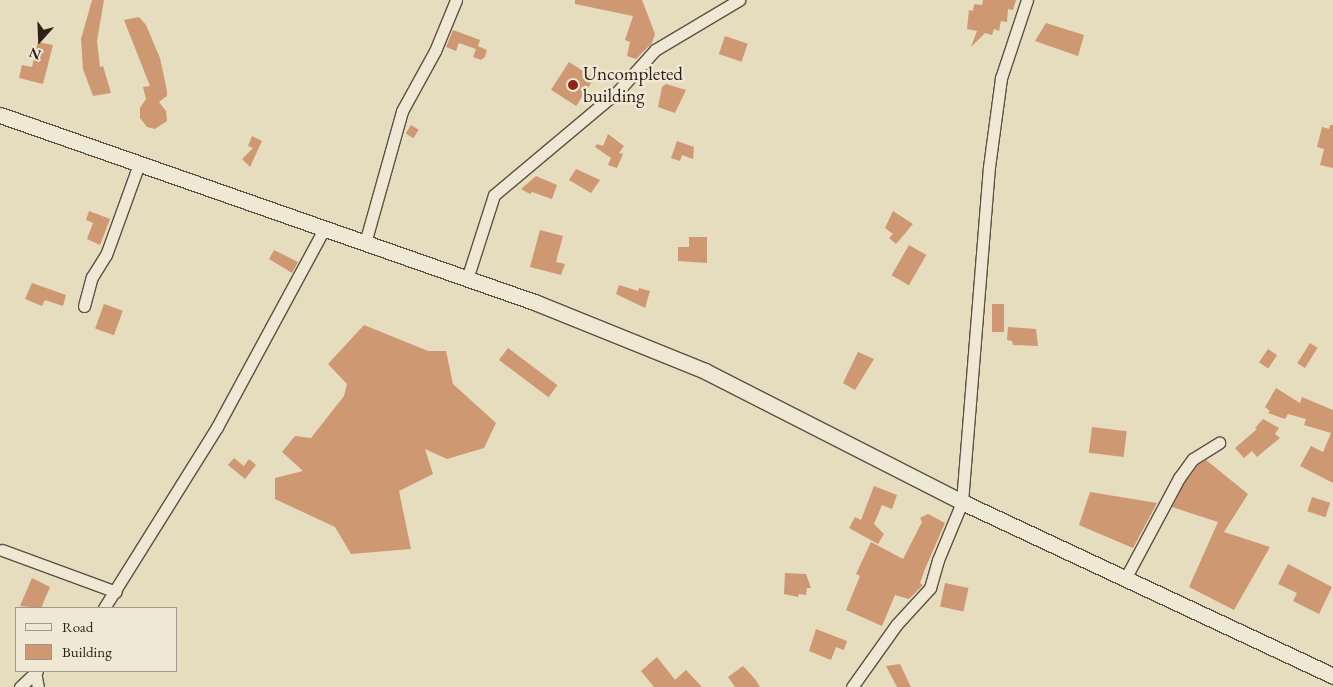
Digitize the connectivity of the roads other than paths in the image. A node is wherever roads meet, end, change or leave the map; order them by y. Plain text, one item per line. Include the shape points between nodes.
1 (456, 0) edge
2 (738, 0) edge
3 (1027, 0) edge
4 (0, 115) edge
5 (139, 164) junction
6 (324, 229) junction
7 (365, 243) junction
8 (467, 279) junction
9 (84, 306) dead end
10 (1219, 443) dead end
11 (962, 502) junction
12 (2, 550) dead end
13 (1125, 579) junction
14 (116, 592) junction
15 (105, 607) edge
16 (35, 672) edge
17 (36, 672) edge
18 (1333, 676) edge
19 (20, 687) edge
20 (38, 687) edge
21 (852, 687) edge

1 - 7 street via 435,51 402,110
2 - 8 street via 655,50 619,90 494,195
3 - 11 street via 1001,78 989,166
4 - 5 main road
5 - 6 main road
5 - 9 street via 106,255 92,277 92,287
6 - 7 main road
6 - 14 street via 216,427
7 - 8 main road
8 - 11 main road via 705,371
10 - 13 street via 1193,459 1179,478
11 - 13 main road
11 - 21 street via 930,588 897,624
12 - 14 street
13 - 18 main road
14 - 15 street
16 - 19 street
17 - 20 street

